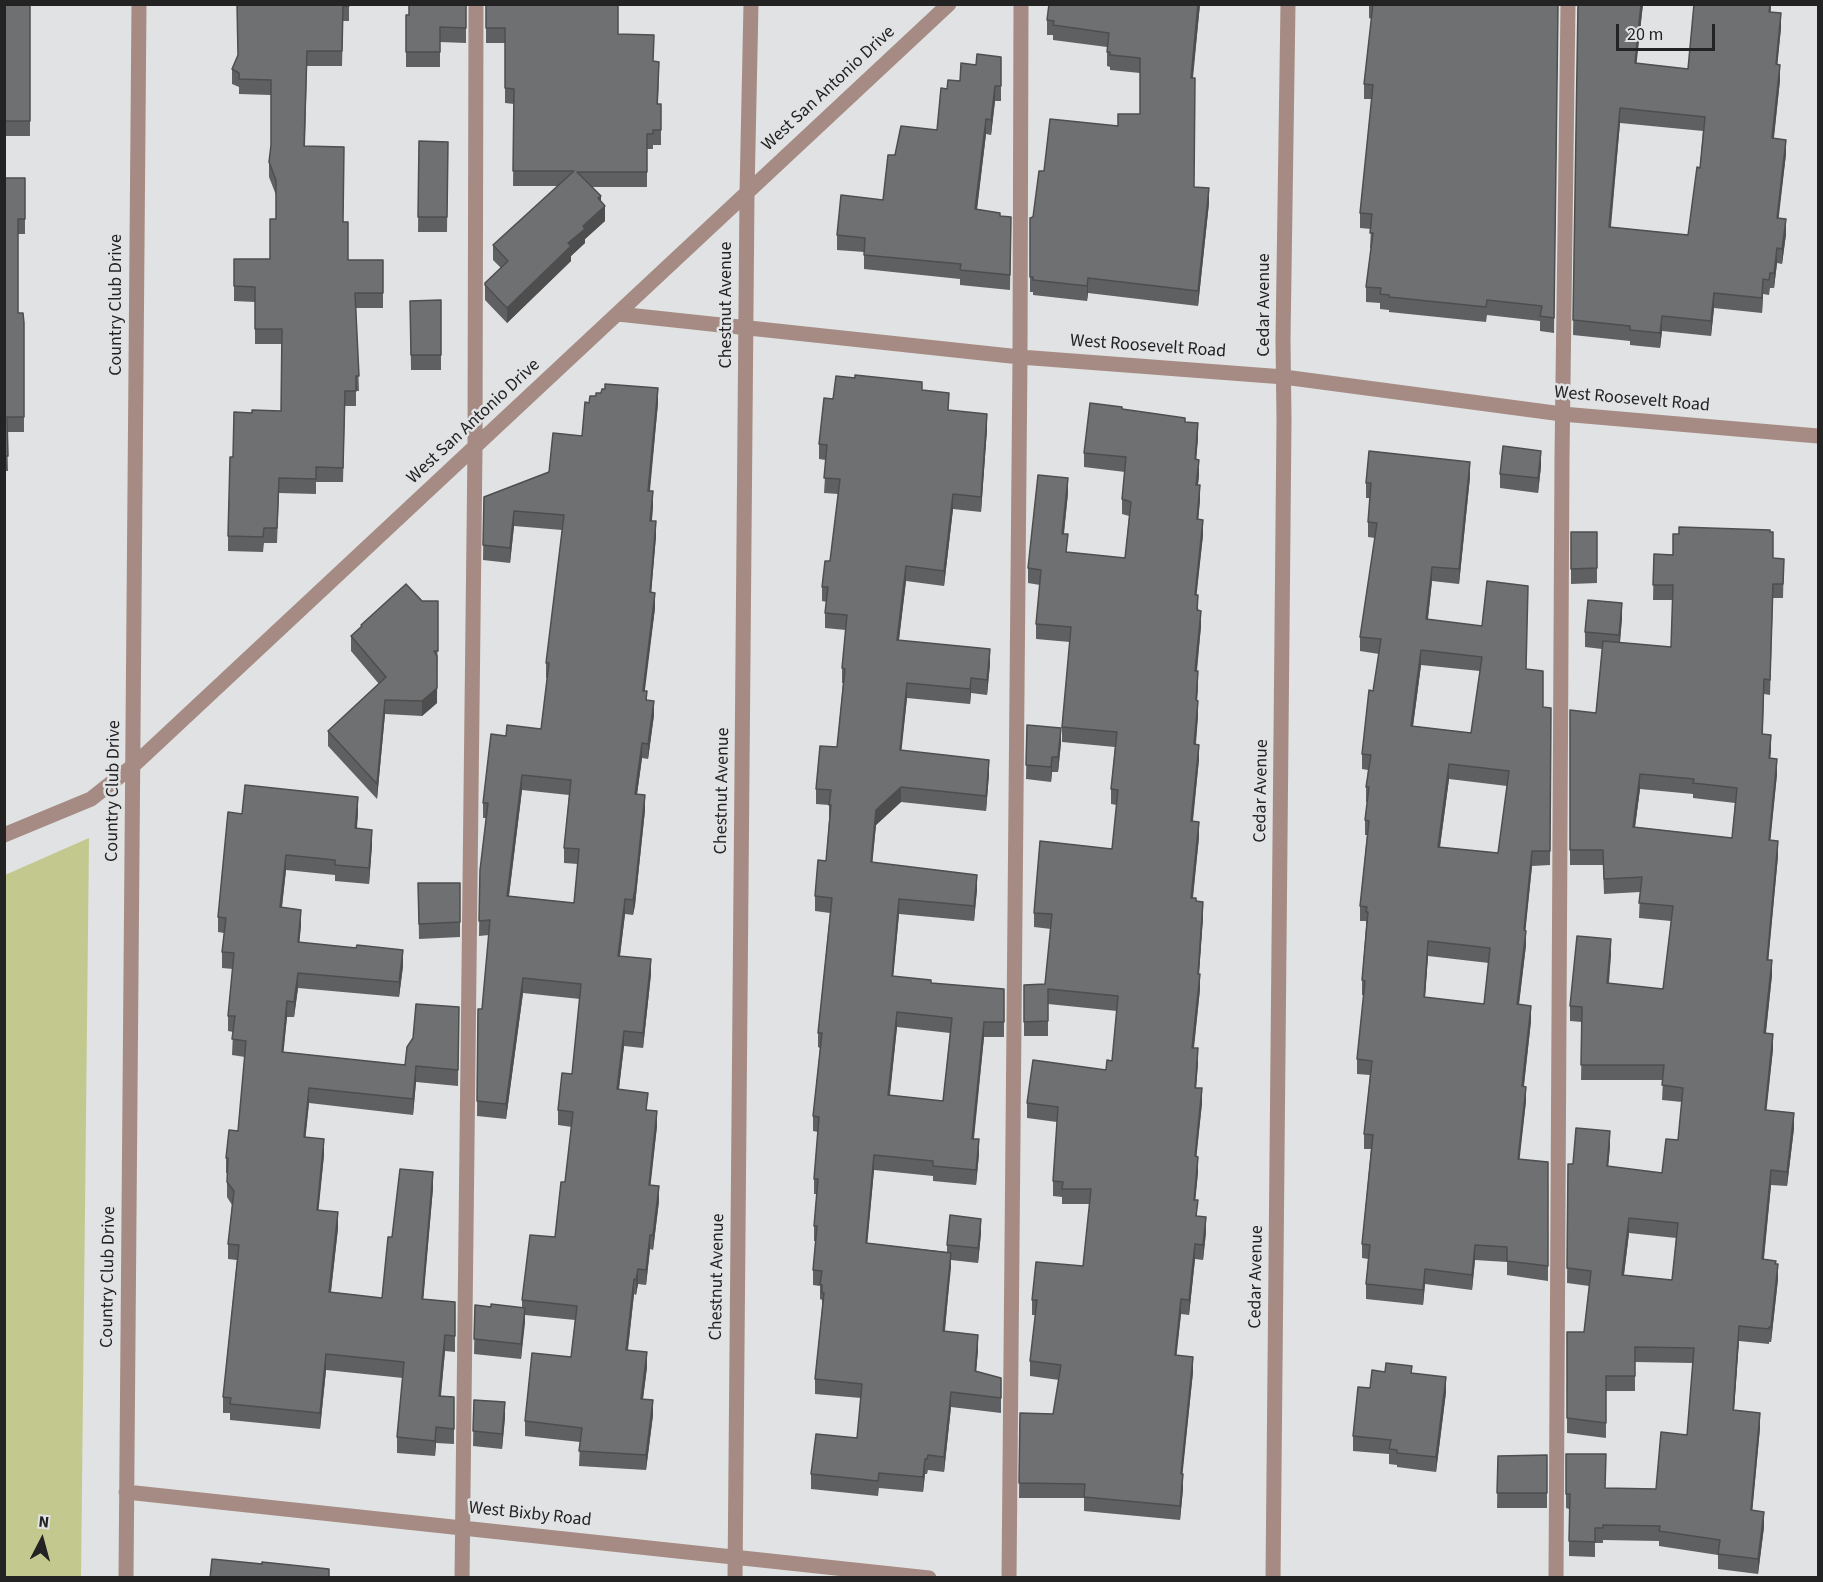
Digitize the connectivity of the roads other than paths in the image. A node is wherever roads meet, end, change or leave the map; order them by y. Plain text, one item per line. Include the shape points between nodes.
1 (139, 4) edge
2 (476, 4) edge
3 (751, 4) edge
4 (949, 4) edge
5 (1021, 4) edge
6 (1288, 4) edge
7 (1568, 4) edge
8 (747, 193) junction
9 (618, 314) junction
10 (746, 327) junction
11 (1020, 357) junction
12 (1284, 377) junction
13 (1562, 414) junction
14 (1818, 436) edge
15 (475, 448) junction
16 (134, 765) junction
17 (4, 835) edge
18 (126, 1492) junction
19 (462, 1528) junction
20 (735, 1557) junction
21 (126, 1578) edge
22 (462, 1578) edge
23 (735, 1578) edge
24 (929, 1578) edge
25 (1009, 1578) edge
26 (1273, 1578) edge
27 (1556, 1578) edge

1 - 16 street, Country Club Drive
2 - 15 street
3 - 8 street, Chestnut Avenue
4 - 8 street, West San Antonio Drive
5 - 11 street
6 - 12 street, Cedar Avenue
7 - 13 street
8 - 9 street, West San Antonio Drive
8 - 10 street, Chestnut Avenue
9 - 10 street, West Roosevelt Road
9 - 15 street, West San Antonio Drive
10 - 11 street, West Roosevelt Road
10 - 20 street, Chestnut Avenue
11 - 12 street, West Roosevelt Road
11 - 25 street
12 - 13 street, West Roosevelt Road
12 - 26 street, Cedar Avenue
13 - 14 street, West Roosevelt Road
13 - 27 street
15 - 16 street, West San Antonio Drive
15 - 19 street
16 - 17 street, West San Antonio Drive via 91,798
16 - 18 street, Country Club Drive
18 - 19 street, West Bixby Road
18 - 21 street, Country Club Drive
19 - 20 street, West Bixby Road
19 - 22 street
20 - 23 street, Chestnut Avenue
20 - 24 street, West Bixby Road

